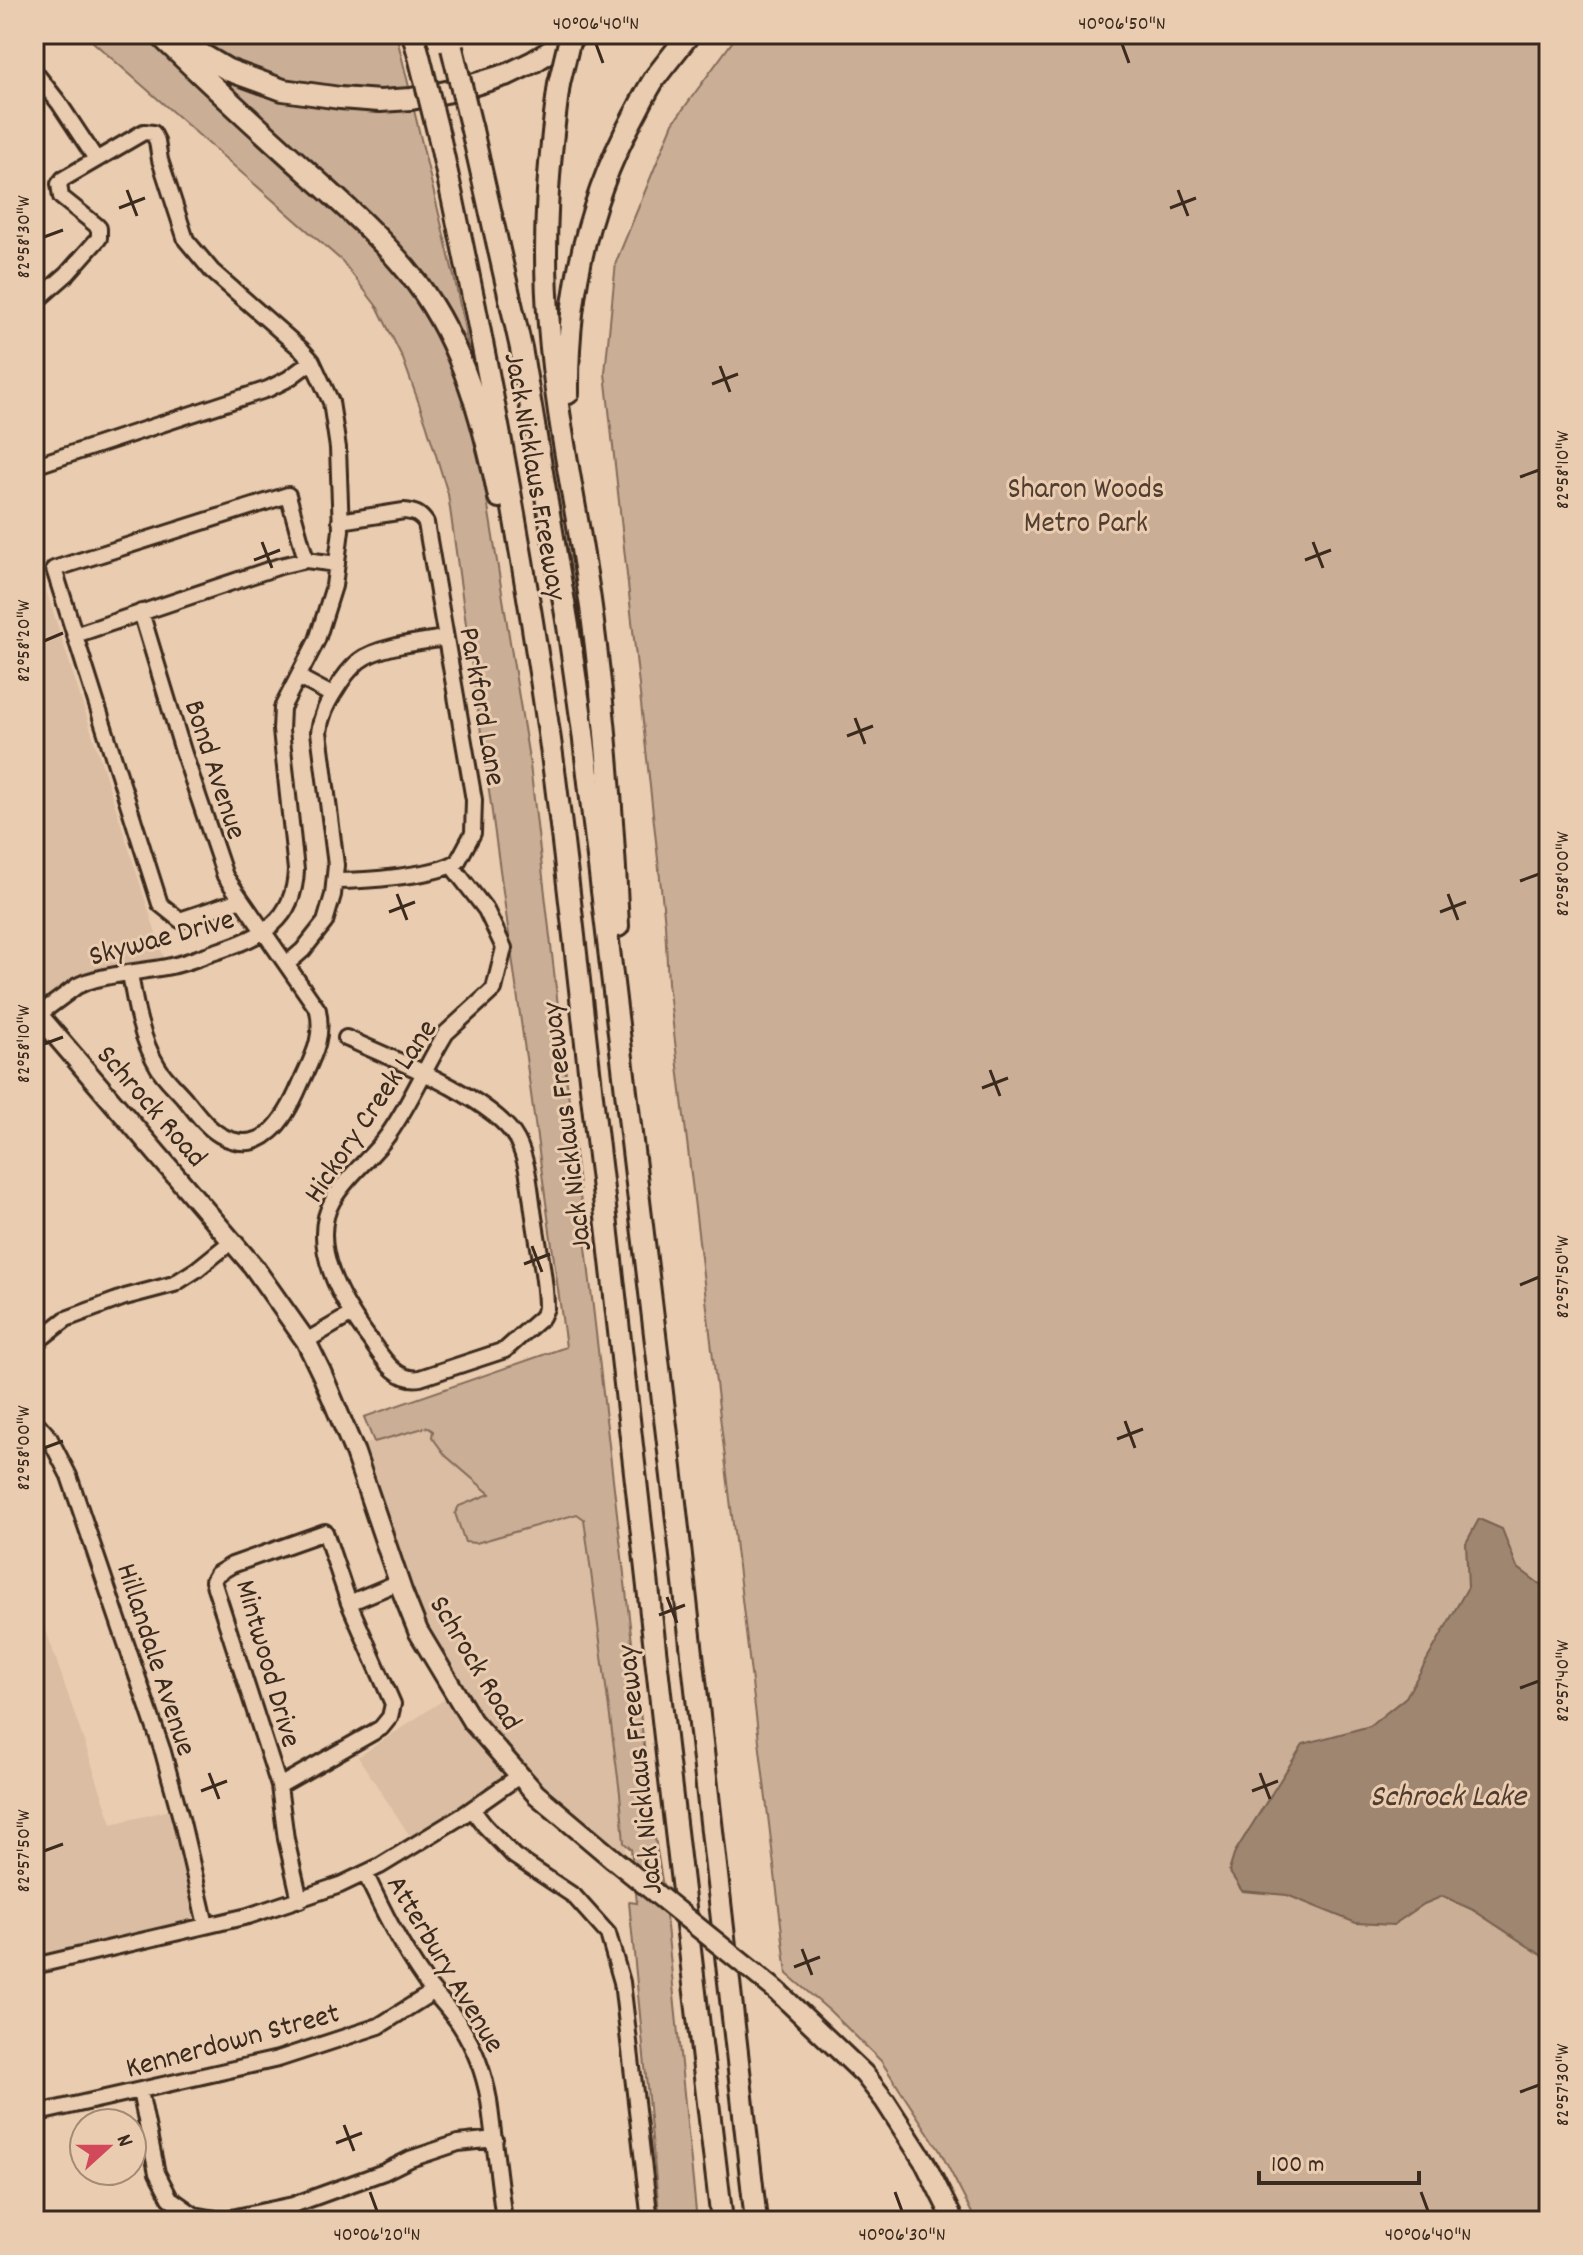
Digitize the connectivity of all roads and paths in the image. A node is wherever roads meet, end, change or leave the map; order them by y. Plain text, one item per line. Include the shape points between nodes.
1 (159, 34) edge
2 (167, 34) edge
3 (413, 34) edge
4 (571, 34) edge
5 (578, 34) edge
6 (689, 34) edge
7 (450, 41) edge
8 (34, 71) edge
9 (96, 159) junction
10 (34, 303) edge
11 (312, 361) junction
12 (34, 466) edge
13 (573, 493) junction
14 (340, 521) junction
15 (306, 560) junction
16 (337, 564) junction
17 (141, 612) junction
18 (75, 635) junction
19 (445, 638) junction
20 (298, 677) junction
21 (332, 695) junction
22 (543, 701) junction
23 (452, 866) junction
24 (335, 881) junction
25 (240, 900) junction
26 (264, 932) junction
27 (287, 964) junction
28 (130, 973) junction
29 (35, 1014) edge
30 (346, 1038) dead end
31 (621, 1062) junction
32 (425, 1074) junction
33 (232, 1241) junction
34 (352, 1314) junction
35 (306, 1341) junction
36 (34, 1344) edge
37 (35, 1425) edge
38 (399, 1582) junction
39 (349, 1603) junction
40 (519, 1776) junction
41 (279, 1786) junction
42 (472, 1809) junction
43 (365, 1873) junction
44 (300, 1900) junction
45 (206, 1925) junction
46 (34, 1966) edge
47 (433, 1992) junction
48 (140, 2091) junction
49 (34, 2114) edge
50 (495, 2139) junction
51 (504, 2221) edge
52 (650, 2221) edge
53 (722, 2221) edge
54 (756, 2221) edge
55 (954, 2221) edge

1 - 22 highway via 358,218 417,284 439,319 457,354 492,466
2 - 5 highway via 228,70 283,90 380,101 411,99 495,78
3 - 22 highway, Jack Nicklaus Freeway, bridge via 504,450
4 - 13 highway, bridge via 559,84 545,234 549,325
6 - 13 highway via 654,80 620,142 581,255 568,353
7 - 31 highway, Jack Nicklaus Freeway, bridge via 521,348 563,595
8 - 9 street
9 - 10 street via 63,179 59,191 99,228 99,238
9 - 11 street via 144,132 153,133 186,240 212,271
11 - 12 street via 268,389
11 - 14 street via 331,402
13 - 31 highway via 608,766
14 - 16 street
14 - 19 street, Parkford Lane via 404,511 421,516
15 - 16 street
15 - 17 street
15 - 18 street via 288,495 54,569
16 - 20 street via 317,640
17 - 18 street
17 - 25 street, Bond Avenue via 215,851
18 - 25 street via 160,904 180,920
19 - 21 street via 385,649 360,660
19 - 23 street, Parkford Lane via 474,800 473,833
20 - 21 street
20 - 26 street via 282,708 281,730 296,881 282,915
21 - 24 street via 319,732
22 - 53 highway, Jack Nicklaus Freeway
23 - 24 street
23 - 32 street, Hickory Creek Lane via 486,910 504,948 494,989 446,1033
24 - 27 street via 325,922
25 - 26 street, Bond Avenue
26 - 27 street
26 - 28 street, Skywae Drive via 174,965
27 - 28 street via 318,1010 318,1046 280,1124 263,1138 241,1142 219,1135 202,1120 158,1067 137,1016
28 - 29 street, Skywae Drive via 86,982
29 - 33 main road, Schrock Road
30 - 32 street
31 - 54 highway, Jack Nicklaus Freeway
32 - 34 street, Hickory Creek Lane via 407,1109 333,1199 324,1219 323,1242 335,1284
32 - 34 street, Hickory Creek Lane via 491,1111 516,1137 528,1170 546,1308 505,1350 411,1380 388,1365
33 - 35 main road, Schrock Road
33 - 36 street via 174,1284 66,1319
34 - 35 street
35 - 38 main road, Schrock Road via 355,1454
37 - 45 street, Hillandale Avenue via 49,1437 69,1476 163,1752
38 - 39 street
38 - 40 main road, Schrock Road via 418,1631 472,1721
39 - 41 street via 393,1704 390,1717 381,1728
39 - 41 street, Mintwood Drive via 325,1532 232,1565 213,1581
40 - 42 street
40 - 55 main road, Schrock Road, bridge via 566,1821 777,1991 864,2074 907,2134
41 - 44 street
42 - 43 street
42 - 52 street via 514,1856 574,1896 608,1934 622,1982
43 - 44 street
43 - 47 street, Atterbury Avenue
44 - 45 street
45 - 46 street
47 - 48 street, Kennerdown Street via 379,2026 278,2059
47 - 50 street, Atterbury Avenue via 474,2049
48 - 49 street, Kennerdown Street
48 - 50 street via 157,2173 170,2198 194,2215 222,2220 293,2205 458,2143
50 - 51 street, Atterbury Avenue

